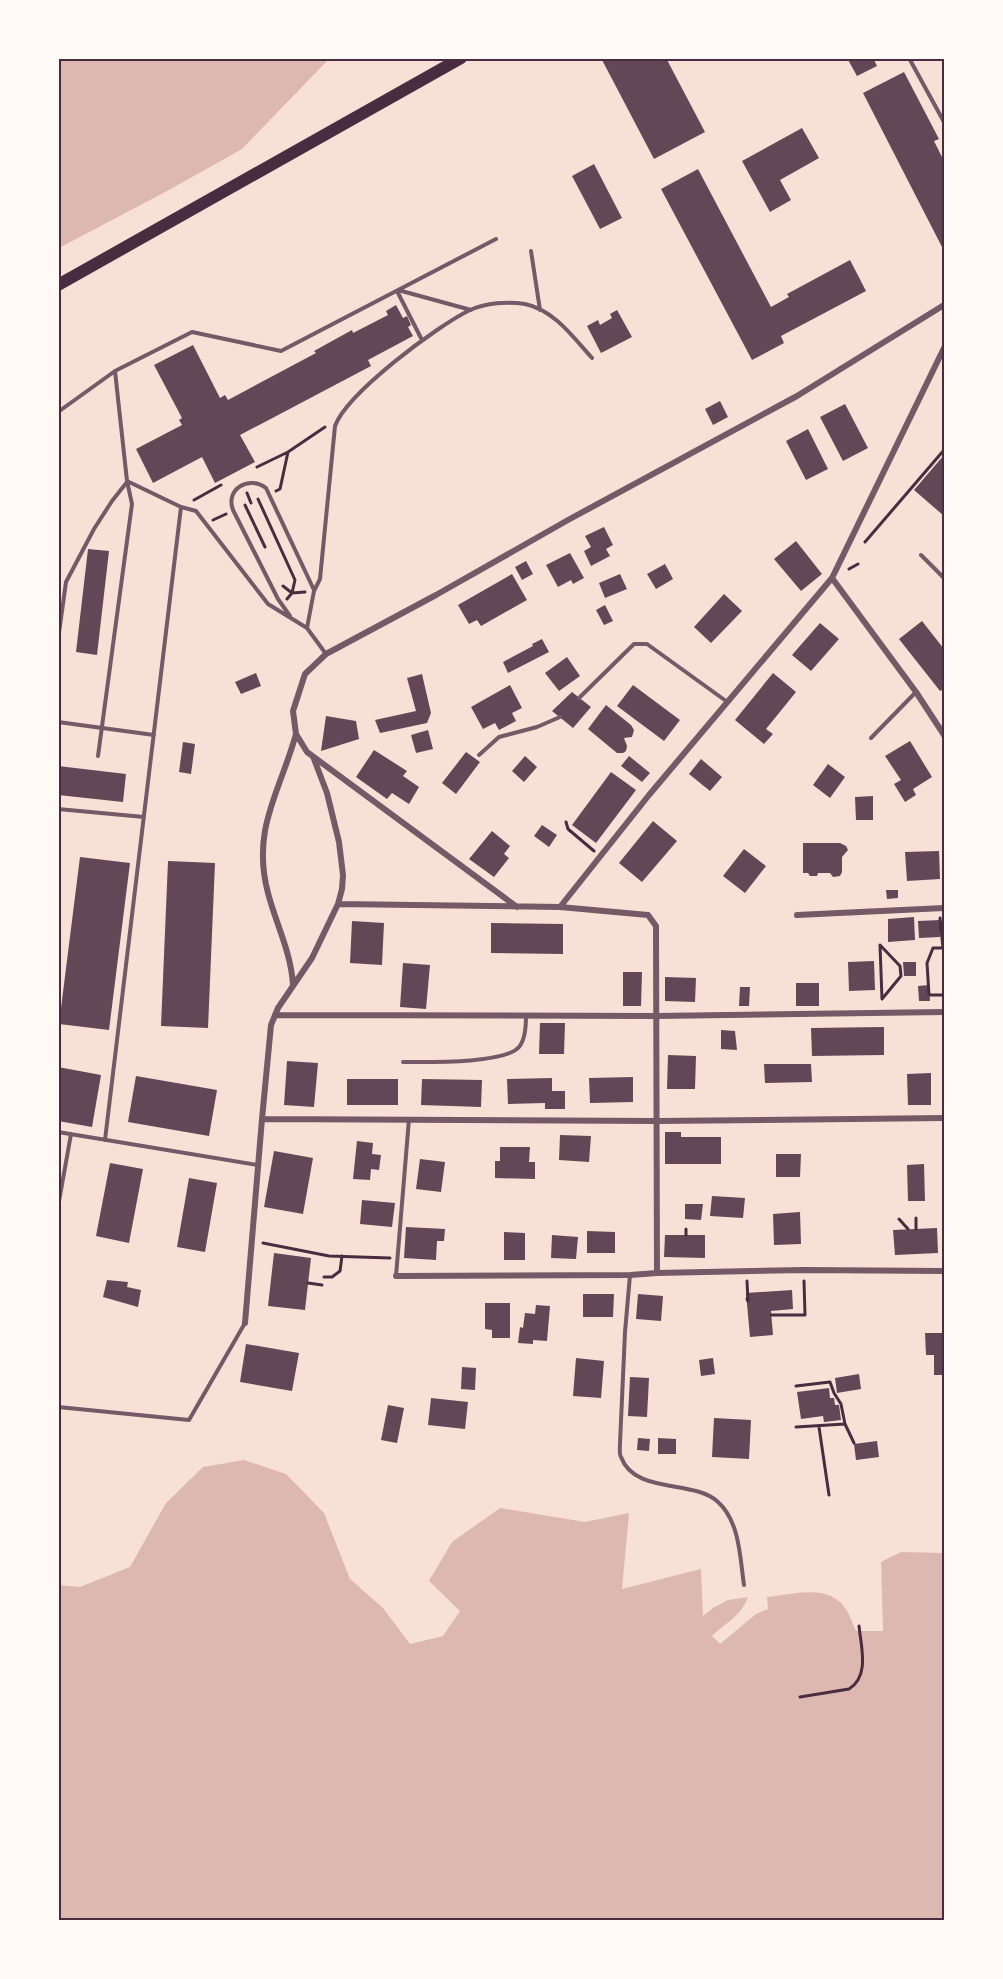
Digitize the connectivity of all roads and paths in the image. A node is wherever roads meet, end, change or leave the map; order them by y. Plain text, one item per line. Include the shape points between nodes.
1 (461, 58) edge
2 (909, 58) edge
3 (945, 122) edge
4 (496, 239) dead end
5 (531, 251) dead end
6 (58, 285) edge
7 (397, 290) junction
8 (945, 305) edge
9 (471, 310) junction
10 (540, 310) junction
11 (422, 340) junction
12 (945, 348) edge
13 (592, 358) dead end
14 (115, 371) junction
15 (58, 412) edge
16 (338, 418) junction
17 (945, 450) edge
18 (288, 452) junction
19 (256, 467) dead end
20 (127, 481) junction
21 (221, 485) dead end
22 (274, 492) dead end
23 (265, 496) dead end
24 (258, 499) junction
25 (245, 506) junction
26 (182, 507) junction
27 (238, 509) dead end
28 (229, 513) dead end
29 (206, 524) junction
30 (865, 542) dead end
31 (268, 555) dead end
32 (921, 555) dead end
33 (832, 578) junction
34 (945, 578) edge
35 (282, 585) dead end
36 (314, 591) junction
37 (292, 593) junction
38 (282, 604) junction
39 (291, 618) junction
40 (307, 628) junction
41 (58, 640) edge
42 (326, 654) junction
43 (916, 692) junction
44 (579, 698) dead end
45 (726, 701) junction
46 (560, 717) dead end
47 (58, 723) edge
48 (102, 728) junction
49 (296, 734) junction
50 (154, 735) junction
51 (945, 735) edge
52 (871, 738) dead end
53 (478, 754) dead end
54 (98, 756) dead end
55 (314, 758) junction
56 (58, 809) edge
57 (144, 817) junction
58 (566, 822) dead end
59 (600, 856) junction
60 (338, 904) junction
61 (517, 907) junction
62 (560, 907) junction
63 (945, 908) edge
64 (797, 915) dead end
65 (936, 918) dead end
66 (944, 948) edge
67 (293, 986) junction
68 (945, 995) edge
69 (882, 999) joint
70 (945, 1012) edge
71 (275, 1015) junction
72 (526, 1016) junction
73 (656, 1016) junction
74 (404, 1062) dead end
75 (945, 1118) edge
76 (262, 1119) junction
77 (409, 1119) junction
78 (657, 1121) junction
79 (58, 1132) edge
80 (71, 1134) junction
81 (105, 1140) junction
82 (259, 1166) junction
83 (58, 1207) edge
84 (916, 1218) dead end
85 (899, 1219) dead end
86 (686, 1228) dead end
87 (908, 1229) dead end
88 (916, 1229) dead end
89 (686, 1235) dead end
90 (252, 1241) junction
91 (342, 1256) junction
92 (398, 1258) junction
93 (804, 1270) junction
94 (945, 1271) edge
95 (748, 1272) junction
96 (657, 1273) junction
97 (396, 1275) joint
98 (630, 1275) junction
99 (324, 1277) dead end
100 (308, 1283) dead end
101 (322, 1286) dead end
102 (747, 1299) dead end
103 (771, 1315) dead end
104 (245, 1323) joint
105 (796, 1386) dead end
106 (58, 1407) edge
107 (844, 1424) junction
108 (796, 1427) dead end
109 (819, 1427) junction
110 (854, 1443) dead end
111 (829, 1495) dead end
112 (744, 1585) dead end
113 (858, 1626) dead end
114 (801, 1697) dead end

1 - 6 main road
2 - 3 lane
4 - 7 lane
5 - 10 lane
7 - 9 lane
7 - 11 lane
7 - 14 lane via 281,351 192,332
8 - 42 street via 796,396
9 - 10 lane via 500,303 526,304
9 - 11 lane
10 - 13 lane via 552,316
11 - 16 lane via 367,386
12 - 33 street
14 - 15 lane
14 - 20 lane
16 - 18 path
16 - 36 lane via 320,579
17 - 30 path
18 - 19 path
18 - 22 path via 280,489
20 - 26 lane
20 - 41 lane via 94,529 66,582
20 - 48 lane via 132,504
21 - 26 path
23 - 24 path
24 - 25 path
24 - 37 path via 296,580
25 - 27 path
25 - 31 path
26 - 29 lane via 196,511
26 - 50 lane
28 - 29 path
29 - 39 lane via 268,604
32 - 34 lane
33 - 43 street
33 - 45 street
35 - 37 path
36 - 37 path
36 - 38 lane via 266,488 246,483 234,492 231,505
36 - 40 lane
37 - 38 path
38 - 39 lane
39 - 40 lane
40 - 42 lane
42 - 49 street via 305,674 293,711
43 - 51 street
43 - 52 lane
44 - 45 lane via 634,644 641,643 661,653
45 - 59 street
46 - 53 lane via 499,738
47 - 48 lane
48 - 50 lane
48 - 54 lane
49 - 55 street
49 - 67 street via 263,832 268,893 291,963
50 - 57 lane
55 - 60 street via 339,842 343,875
55 - 61 street
56 - 57 lane
57 - 81 lane
58 - 59 path via 574,836
59 - 62 street
60 - 61 street
60 - 67 street via 312,958
61 - 62 street
62 - 73 street via 648,915 656,926
63 - 64 street
65 - 66 path via 942,918
66 - 68 path via 933,948 927,963 929,995
67 - 71 street
69 - 69 path via 881,966 880,945 900,966 901,976
70 - 73 street
71 - 72 street
71 - 76 street
72 - 73 street
72 - 74 lane via 517,1050 482,1060
73 - 78 street
75 - 78 street
76 - 77 street
76 - 82 street
77 - 78 street
77 - 92 lane
78 - 96 street
79 - 80 lane
80 - 81 lane
80 - 83 lane
81 - 82 lane
82 - 90 street
84 - 88 path
85 - 87 path
86 - 89 path
90 - 91 path
90 - 104 street
91 - 92 path
91 - 99 path via 339,1271
92 - 97 lane
93 - 94 street
93 - 95 street
93 - 103 path via 805,1315
95 - 96 street
95 - 102 path
96 - 98 street
97 - 98 street
98 - 112 lane via 621,1457 631,1471 647,1481 705,1494 718,1502 736,1534
100 - 101 path
104 - 106 lane via 189,1420
105 - 107 path via 830,1382 841,1404
107 - 109 path
107 - 110 path
108 - 109 path
109 - 111 path
113 - 114 path via 863,1659 856,1685

